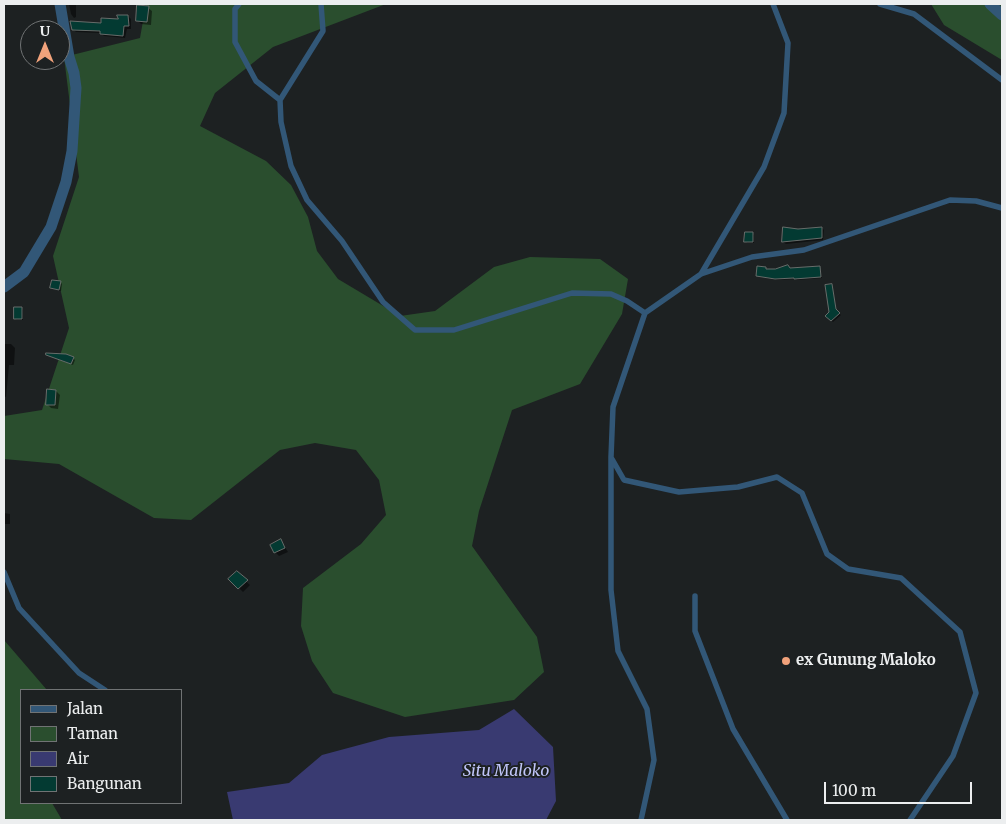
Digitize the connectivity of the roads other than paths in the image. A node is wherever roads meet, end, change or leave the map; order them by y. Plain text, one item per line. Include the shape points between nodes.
1 (60, 4) edge
2 (239, 4) edge
3 (321, 4) edge
4 (773, 4) edge
5 (880, 4) edge
6 (990, 4) edge
7 (1002, 15) edge
8 (1002, 80) edge
9 (280, 100) junction
10 (1002, 208) edge
11 (701, 274) junction
12 (4, 287) edge
13 (644, 313) junction
14 (611, 457) junction
15 (4, 572) edge
16 (695, 596) dead end
17 (103, 689) edge
18 (641, 820) edge
19 (787, 820) edge
20 (910, 820) edge

1 - 12 street via 76,88 72,151 66,182 51,227 24,272
2 - 9 lane via 235,9 235,42 256,81
3 - 9 lane via 323,31
4 - 11 lane via 788,43 784,113 764,167
5 - 8 lane via 914,14
6 - 7 street
9 - 13 lane via 281,122 291,166 307,200 342,241 383,302 415,330 454,330 572,293 611,294
10 - 11 lane via 950,200 804,250 752,257
11 - 13 lane
13 - 14 lane via 613,407
14 - 18 lane via 611,590 618,651 647,709 654,760
14 - 20 lane via 624,480 679,492 738,487 777,477 802,493 827,554 848,569 901,578 960,632 976,692 953,756
15 - 17 lane via 19,608 79,673
16 - 19 lane via 695,631 733,730

